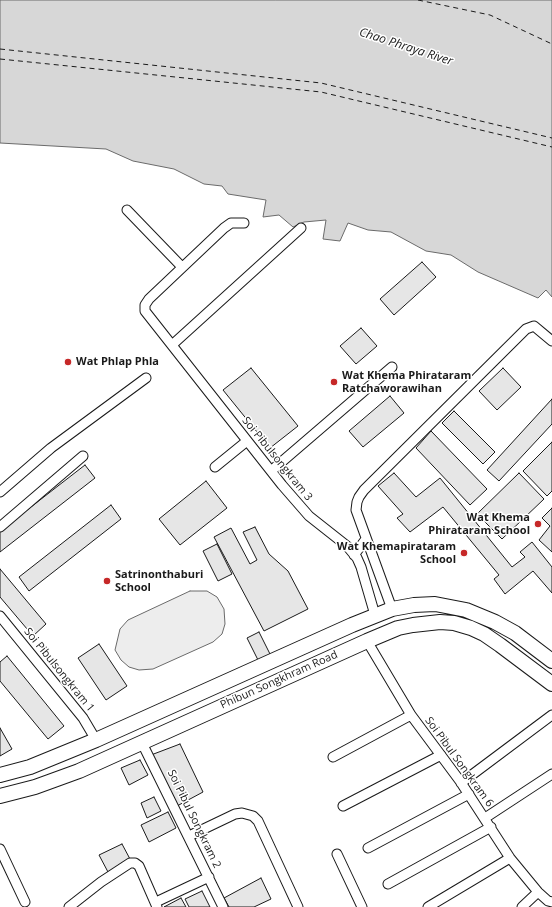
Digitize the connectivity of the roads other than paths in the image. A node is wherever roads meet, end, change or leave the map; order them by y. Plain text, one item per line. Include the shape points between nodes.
1 (127, 210) dead end
2 (244, 223) dead end
3 (301, 228) dead end
4 (182, 268) junction
5 (552, 341) edge
6 (172, 345) junction
7 (392, 367) dead end
8 (146, 378) dead end
9 (247, 441) junction
10 (84, 456) dead end
11 (215, 467) dead end
12 (271, 471) junction
13 (0, 492) edge
14 (0, 527) edge
15 (366, 539) junction
16 (354, 555) junction
17 (392, 609) junction
18 (375, 615) junction
19 (0, 616) edge
20 (367, 641) junction
21 (552, 661) edge
22 (552, 684) edge
23 (411, 714) junction
24 (552, 715) edge
25 (133, 725) junction
26 (96, 740) junction
27 (142, 742) junction
28 (441, 755) junction
29 (333, 757) dead end
30 (103, 759) junction
31 (552, 774) edge
32 (0, 775) edge
33 (461, 783) junction
34 (469, 794) junction
35 (0, 796) edge
36 (342, 806) dead end
37 (485, 818) junction
38 (491, 827) junction
39 (189, 836) junction
40 (368, 848) dead end
41 (0, 849) edge
42 (337, 854) dead end
43 (510, 858) junction
44 (209, 877) junction
45 (388, 884) dead end
46 (538, 892) junction
47 (25, 902) dead end
48 (552, 902) edge
49 (156, 905) edge
50 (69, 907) edge
51 (223, 907) edge
52 (298, 907) edge
53 (362, 907) edge
54 (428, 907) edge
55 (522, 907) edge

1 - 4 street
2 - 4 street via 231,223
3 - 6 street
4 - 6 street, Soi Pibulsongkram 3 via 145,304 145,311 150,319
5 - 15 street via 534,326 526,329 364,490 357,502 356,510
6 - 9 street, Soi Pibulsongkram 3
7 - 12 street
8 - 13 street via 51,448
9 - 11 street
9 - 12 street, Soi Pibulsongkram 3
10 - 14 street
12 - 16 street, Soi Pibulsongkram 3 via 309,516 347,546
15 - 16 street
15 - 17 street
16 - 18 street, Soi Pibulsongkram 3 via 361,567
17 - 18 main road, Phibun Songkhram Road
17 - 21 main road, Phibun Songkhram Road via 435,604 466,610 515,633
18 - 25 main road, Phibun Songkhram Road
19 - 26 street, Soi Pibulsongkram 1 via 83,718
20 - 22 main road, Phibun Songkhram Road via 398,628 440,622 454,623 484,634
20 - 23 street, Soi Pibul Songkram 6
20 - 27 main road, Phibun Songkhram Road
23 - 28 street, Soi Pibul Songkram 6
23 - 29 street
24 - 33 street
25 - 26 main road, Phibun Songkhram Road
25 - 27 main road
26 - 30 main road
26 - 32 main road, Phibun Songkhram Road via 30,767
27 - 30 main road, Phibun Songkhram Road
27 - 39 street, Soi Pibul Songkram 2
28 - 33 street, Soi Pibul Songkram 6
28 - 36 street
30 - 35 main road, Phibun Songkhram Road via 34,787
31 - 37 street
33 - 34 street, Soi Pibul Songkram 6
34 - 37 street, Soi Pibul Songkram 6
34 - 40 street
37 - 38 street, Soi Pibul Songkram 6
38 - 43 street, Soi Pibul Songkram 6
38 - 45 street
39 - 44 street, Soi Pibul Songkram 2
39 - 52 street via 235,814 253,816 258,821
41 - 47 street
42 - 53 street
43 - 46 street, Soi Pibul Songkram 6
43 - 54 street
44 - 49 street
44 - 51 street, Soi Pibul Songkram 2
46 - 48 street, Soi Pibul Songkram 6
46 - 55 street
49 - 50 street via 139,866 130,863

